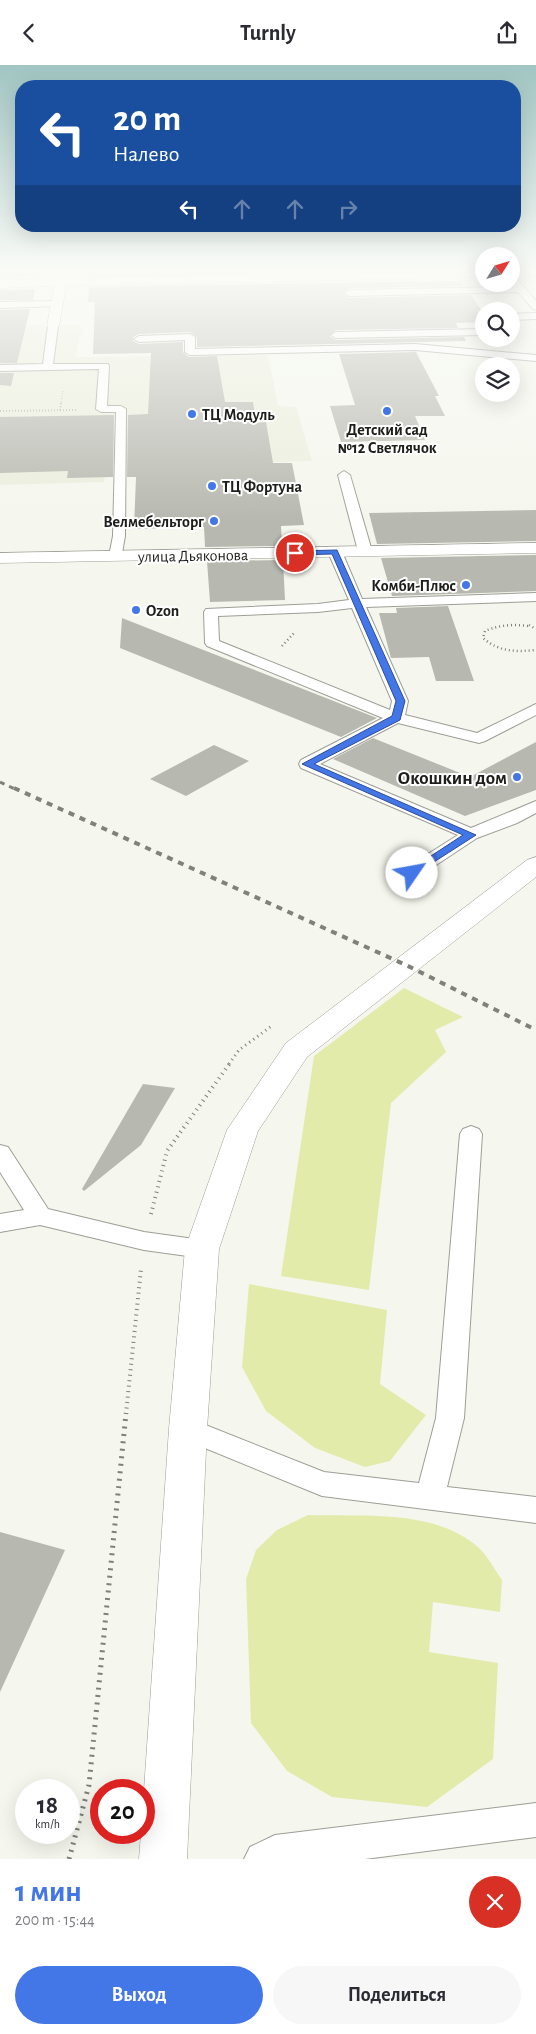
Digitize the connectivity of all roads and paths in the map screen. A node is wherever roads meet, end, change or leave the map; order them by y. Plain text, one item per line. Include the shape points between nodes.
1 (50, 354) edge
2 (489, 354) edge
3 (536, 358) edge
4 (48, 367) junction
5 (0, 368) edge
6 (101, 409) junction
7 (0, 411) edge
8 (344, 475) dead end
9 (536, 548) edge
10 (365, 551) junction
11 (335, 552) junction
12 (116, 556) junction
13 (0, 558) edge
14 (536, 597) edge
15 (357, 603) junction
16 (318, 608) junction
17 (532, 621) dead end
18 (528, 625) junction
19 (536, 629) edge
20 (536, 650) edge
21 (264, 664) junction
22 (536, 709) edge
23 (396, 718) junction
24 (536, 806) edge
25 (471, 835) junction
26 (536, 865) edge
27 (412, 873) dead end
28 (471, 1134) dead end
29 (0, 1153) edge
30 (40, 1216) junction
31 (0, 1223) edge
32 (202, 1249) junction
33 (188, 1429) junction
34 (430, 1498) junction
35 (536, 1510) edge
36 (534, 1818) edge
37 (163, 1859) edge
38 (262, 1859) edge

1 - 4 lane
2 - 3 lane
4 - 5 lane
4 - 6 lane via 104,366
6 - 7 path
6 - 12 lane via 121,409
8 - 10 lane
9 - 10 street, улица Дьяконова
10 - 11 street, улица Дьяконова
11 - 12 street, улица Дьяконова
11 - 15 lane
12 - 13 street, улица Дьяконова
14 - 15 lane
15 - 16 lane
15 - 23 lane via 400,701
16 - 21 path
16 - 21 lane via 211,613 212,643
17 - 18 path
18 - 19 path
18 - 20 path via 495,626 485,631 483,638 489,645 503,650
21 - 23 lane
22 - 23 lane via 479,738
23 - 25 lane via 306,764
24 - 25 lane
25 - 27 lane
26 - 32 street via 296,1050 243,1130
28 - 34 lane via 450,1418
29 - 30 lane
30 - 31 lane
30 - 32 lane via 144,1241
32 - 33 street
33 - 34 lane via 322,1484
33 - 37 street
34 - 35 lane
36 - 38 lane via 275,1853

